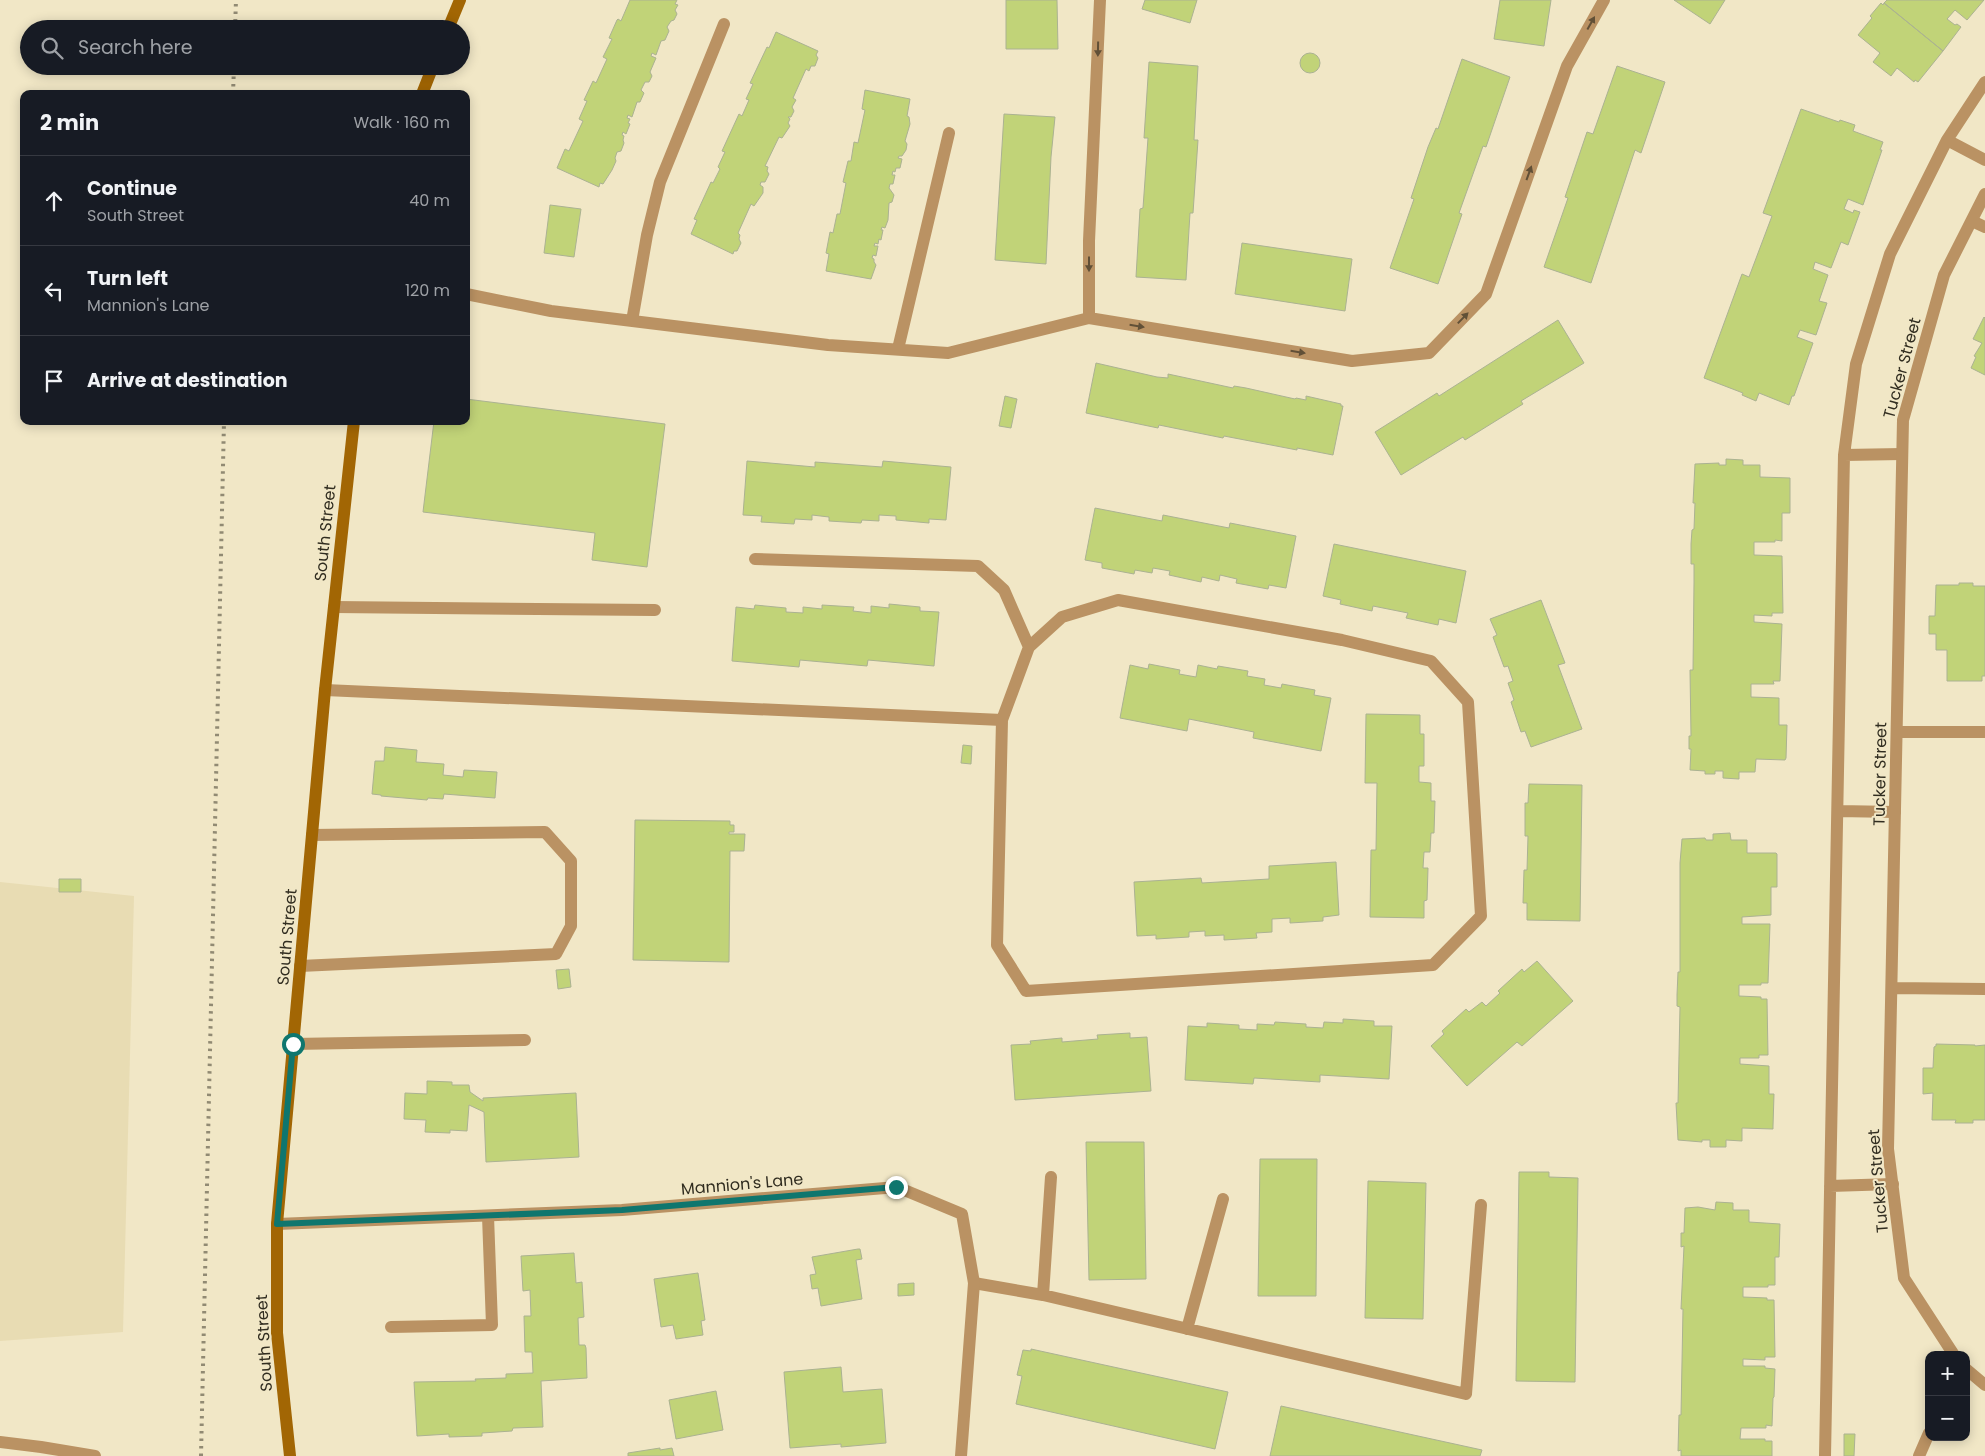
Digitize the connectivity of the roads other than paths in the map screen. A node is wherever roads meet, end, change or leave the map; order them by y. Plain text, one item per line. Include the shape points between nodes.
1 (460, 0) edge
2 (1100, 0) edge
3 (1604, 0) edge
4 (452, 20) edge
5 (724, 24) dead end
6 (429, 75) edge
7 (1985, 82) edge
8 (424, 90) edge
9 (949, 133) dead end
10 (1948, 140) junction
11 (1985, 160) edge
12 (1985, 194) edge
13 (1972, 221) junction
14 (1985, 227) edge
15 (470, 295) edge
16 (1089, 318) junction
17 (632, 321) junction
18 (898, 349) junction
19 (354, 425) edge
20 (1902, 454) junction
21 (1844, 455) junction
22 (755, 558) dead end
23 (334, 607) junction
24 (655, 610) dead end
25 (1028, 647) junction
26 (325, 690) junction
27 (1002, 720) junction
28 (1897, 732) junction
29 (1985, 732) edge
30 (1838, 811) junction
31 (1895, 812) junction
32 (312, 835) junction
33 (300, 966) junction
34 (1892, 988) junction
35 (1985, 989) edge
36 (525, 1040) dead end
37 (293, 1044) junction
38 (1051, 1177) dead end
39 (1893, 1184) junction
40 (1830, 1186) junction
41 (1223, 1199) dead end
42 (1481, 1206) dead end
43 (488, 1216) junction
44 (277, 1224) junction
45 (974, 1283) junction
46 (1043, 1296) junction
47 (391, 1327) dead end
48 (1187, 1328) junction
49 (1951, 1351) edge
50 (1970, 1372) edge
51 (1985, 1384) edge
52 (1926, 1441) edge
53 (0, 1442) edge
54 (95, 1456) edge
55 (290, 1456) edge
56 (961, 1456) edge
57 (1825, 1456) edge
58 (1919, 1456) edge

1 - 4 main road
2 -> 16 street via 1089,241
16 -> 3 street via 1352,361 1429,353 1486,294 1568,66
5 - 17 street via 660,182
6 - 8 main road
7 - 10 street
9 - 18 street
10 - 11 street
10 - 21 street via 1890,254 1856,364
12 - 13 street, Tucker Street
13 - 14 street
13 - 20 street, Tucker Street via 1944,275 1903,420
15 - 17 street via 551,311
16 - 18 street via 948,353
17 - 18 street via 828,345
19 - 23 main road, South Street
20 - 21 street
20 - 28 street, Tucker Street
21 - 30 street
22 - 25 street via 978,566 1004,590
23 - 24 street
23 - 26 main road, South Street
25 - 27 street
25 - 27 street via 1062,616 1118,600 1342,640 1431,661 1468,702 1481,916 1433,965 1026,991 997,945
26 - 27 street
26 - 32 main road, South Street
28 - 29 street
28 - 31 street, Tucker Street
30 - 31 street
30 - 40 street
31 - 34 street, Tucker Street
32 - 33 main road, South Street
32 - 33 street via 545,832 571,861 571,926 556,954
33 - 37 main road, South Street
34 - 35 street
34 - 39 street, Tucker Street via 1888,1149
36 - 37 street
37 - 44 main road, South Street
38 - 46 street
39 - 40 street
39 - 49 street, Tucker Street via 1904,1278
40 - 57 street
41 - 48 street
42 - 48 street via 1466,1394
43 - 44 street, Mannion's Lane
43 - 45 street, Mannion's Lane via 622,1210 896,1187 962,1214
43 - 47 street via 492,1325
44 - 55 main road, South Street via 277,1333
45 - 46 street
45 - 56 street, Mannion's Lane
46 - 48 street
50 - 51 street
52 - 58 street
53 - 54 street

